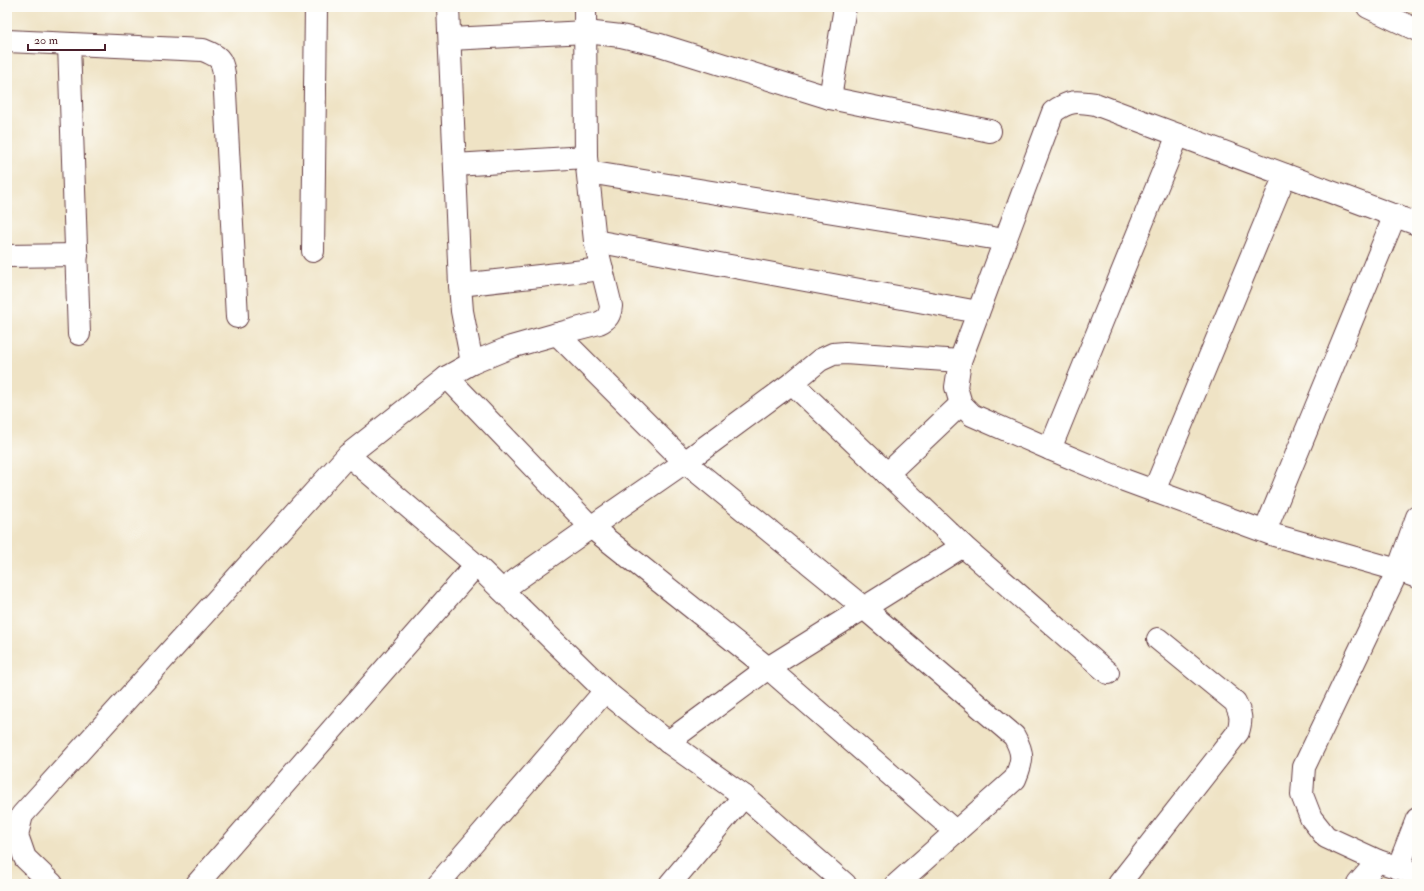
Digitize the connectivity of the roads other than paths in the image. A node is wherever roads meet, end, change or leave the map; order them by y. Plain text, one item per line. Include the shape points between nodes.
1 (316, 7) edge
2 (448, 7) edge
3 (585, 7) edge
4 (845, 7) edge
5 (1368, 7) edge
6 (1417, 30) edge
7 (586, 32) junction
8 (450, 39) junction
9 (7, 41) edge
10 (69, 44) junction
11 (830, 98) junction
12 (990, 131) dead end
13 (1178, 135) junction
14 (587, 164) junction
15 (455, 165) junction
16 (1285, 175) junction
17 (1395, 215) junction
18 (1417, 224) edge
19 (1005, 240) junction
20 (594, 241) junction
21 (313, 251) dead end
22 (77, 254) junction
23 (7, 256) edge
24 (602, 269) junction
25 (460, 285) junction
26 (978, 312) junction
27 (237, 317) dead end
28 (79, 334) dead end
29 (557, 334) junction
30 (960, 361) junction
31 (472, 362) junction
32 (447, 377) junction
33 (792, 383) junction
34 (962, 404) junction
35 (1050, 449) junction
36 (348, 455) junction
37 (685, 462) junction
38 (887, 474) junction
39 (1154, 491) junction
40 (1417, 517) edge
41 (591, 527) junction
42 (1264, 531) junction
43 (963, 546) junction
44 (476, 565) junction
45 (1408, 573) edge
46 (502, 590) junction
47 (864, 608) junction
48 (1158, 639) dead end
49 (768, 668) junction
50 (1108, 673) dead end
51 (604, 691) junction
52 (668, 742) junction
53 (744, 796) junction
54 (1417, 819) edge
55 (956, 832) junction
56 (1378, 861) junction
57 (1408, 871) edge
58 (52, 884) edge
59 (197, 884) edge
60 (438, 884) edge
61 (670, 884) edge
62 (845, 884) edge
63 (897, 884) edge
64 (1119, 884) edge
65 (1358, 884) edge

1 - 21 street
2 - 8 street
3 - 7 street
4 - 11 street
5 - 6 street
7 - 8 street
7 - 11 street via 621,36 660,45
7 - 14 street
8 - 15 street
9 - 10 street
10 - 22 street
10 - 27 street via 203,50 214,54 223,62
11 - 12 street
13 - 16 street
13 - 19 street via 1095,104 1078,101 1064,104 1054,112
13 - 35 street
14 - 15 street
14 - 19 street
14 - 20 street
15 - 25 street
16 - 17 street
16 - 39 street
17 - 18 street
17 - 42 street
19 - 26 street
20 - 24 street
20 - 26 street
22 - 23 street
22 - 28 street
24 - 25 street
24 - 29 street via 611,306 606,320
25 - 31 street via 462,311
26 - 30 street
29 - 31 street via 511,347
29 - 37 street
30 - 33 street via 833,354 820,360
30 - 34 street via 956,387
31 - 32 street
32 - 36 street
32 - 41 street
33 - 37 street
33 - 38 street
34 - 35 street via 972,415
34 - 38 street
35 - 39 street
36 - 44 street
36 - 58 street via 22,816 17,835 25,858
37 - 41 street
37 - 47 street
38 - 43 street
39 - 42 street
40 - 45 street
41 - 46 street
41 - 49 street
42 - 45 street
43 - 47 street
43 - 50 street
44 - 46 street
44 - 59 street
45 - 56 street via 1304,767 1302,796 1311,818 1326,837
46 - 51 street
47 - 49 street
47 - 55 street via 1014,736 1022,749 1015,779
48 - 64 street via 1235,702 1241,720 1238,732
49 - 52 street
49 - 55 street
51 - 52 street
51 - 60 street
52 - 53 street
53 - 61 street
53 - 62 street
54 - 57 street
55 - 63 street
56 - 57 street
56 - 65 street

